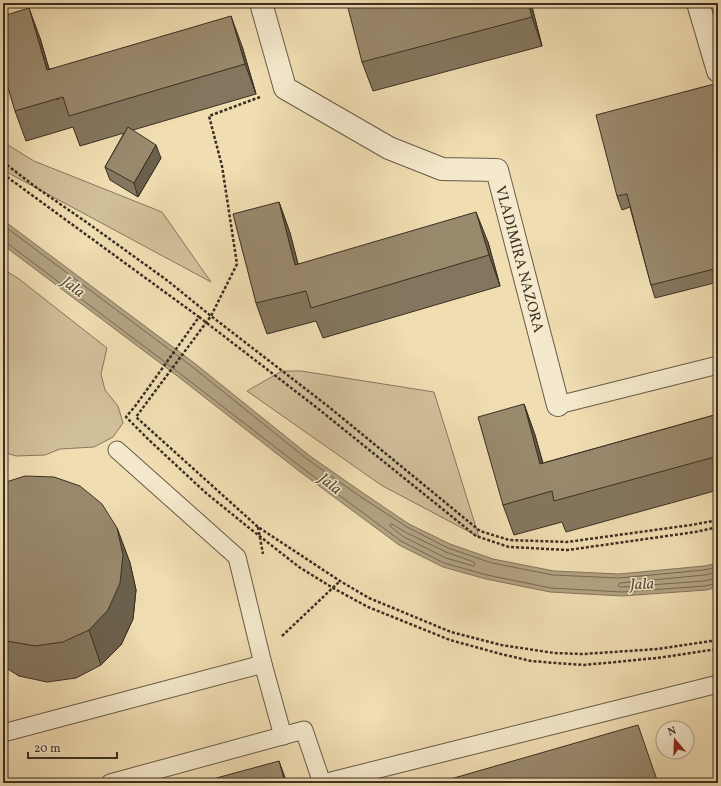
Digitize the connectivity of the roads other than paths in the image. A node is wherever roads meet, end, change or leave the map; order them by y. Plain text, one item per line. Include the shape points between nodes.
1 (261, 3) edge
2 (698, 3) edge
3 (718, 71) edge
4 (718, 365) edge
5 (558, 405) joint
6 (117, 450) dead end
7 (263, 664) junction
8 (718, 684) edge
9 (3, 732) edge
10 (282, 736) junction
11 (110, 783) edge
12 (322, 783) edge

1 - 5 street, VLADIMIRA NAZORA via 285,88 389,148 429,164 442,169 497,170
2 - 3 street
4 - 5 lane, VLADIMIRA NAZORA
6 - 7 lane via 236,557
7 - 9 lane
7 - 10 lane
8 - 12 lane
10 - 11 lane
10 - 12 lane via 304,730

